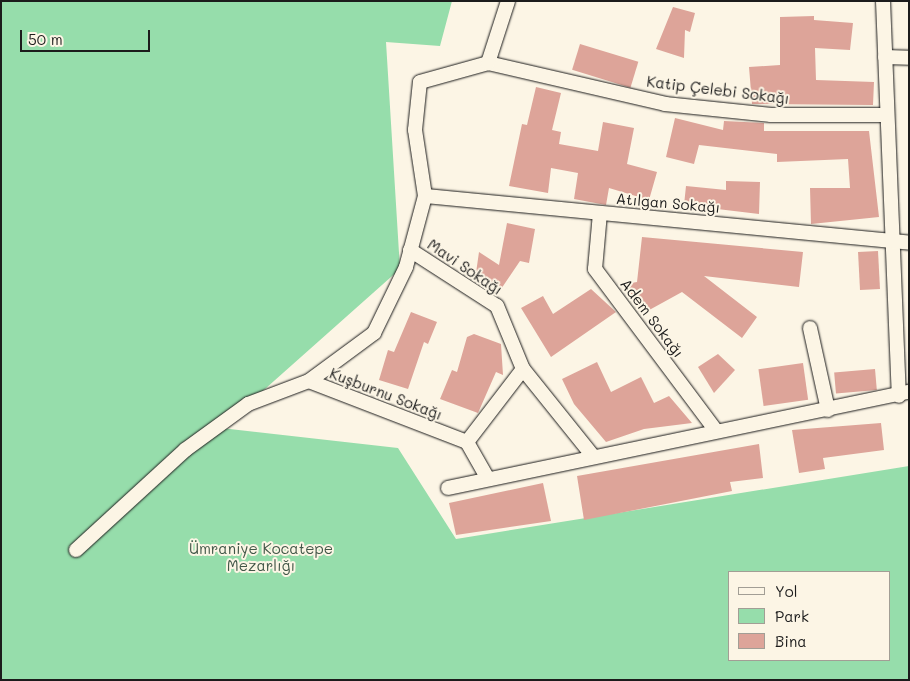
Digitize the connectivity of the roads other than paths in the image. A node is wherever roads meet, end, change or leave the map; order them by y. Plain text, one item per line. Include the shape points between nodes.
1 (508, 1) edge
2 (883, 1) edge
3 (885, 57) junction
4 (909, 58) edge
5 (488, 63) junction
6 (887, 115) junction
7 (425, 196) junction
8 (600, 213) junction
9 (892, 240) junction
10 (909, 243) edge
11 (410, 250) junction
12 (810, 328) dead end
13 (523, 369) junction
14 (309, 381) junction
15 (904, 394) edge
16 (828, 410) junction
17 (716, 431) junction
18 (467, 442) junction
19 (593, 456) junction
20 (488, 479) junction
21 (448, 488) dead end
22 (76, 550) dead end

1 - 5 street
2 - 3 street
3 - 4 street
3 - 6 street
5 - 6 street, Katip Çelebi Sokağı via 665,104 771,115
5 - 7 street, Kuşburnu Sokağı via 420,82 415,130
6 - 9 street
7 - 8 street, Atılgan Sokağı
7 - 11 street, Kuşburnu Sokağı
8 - 9 street, Atılgan Sokağı
8 - 17 street, Adem Sokağı via 595,270
9 - 10 street, Atılgan Sokağı
9 - 15 street
11 - 13 street, Mavi Sokağı via 497,306
11 - 14 street, Kuşburnu Sokağı via 374,333
12 - 16 street
13 - 18 street
13 - 19 street, Mavi Sokağı
14 - 18 street, Kuşburnu Sokağı
14 - 22 street via 248,404 185,450
15 - 16 street
16 - 17 street
17 - 19 street
18 - 20 street
19 - 20 street
20 - 21 street

